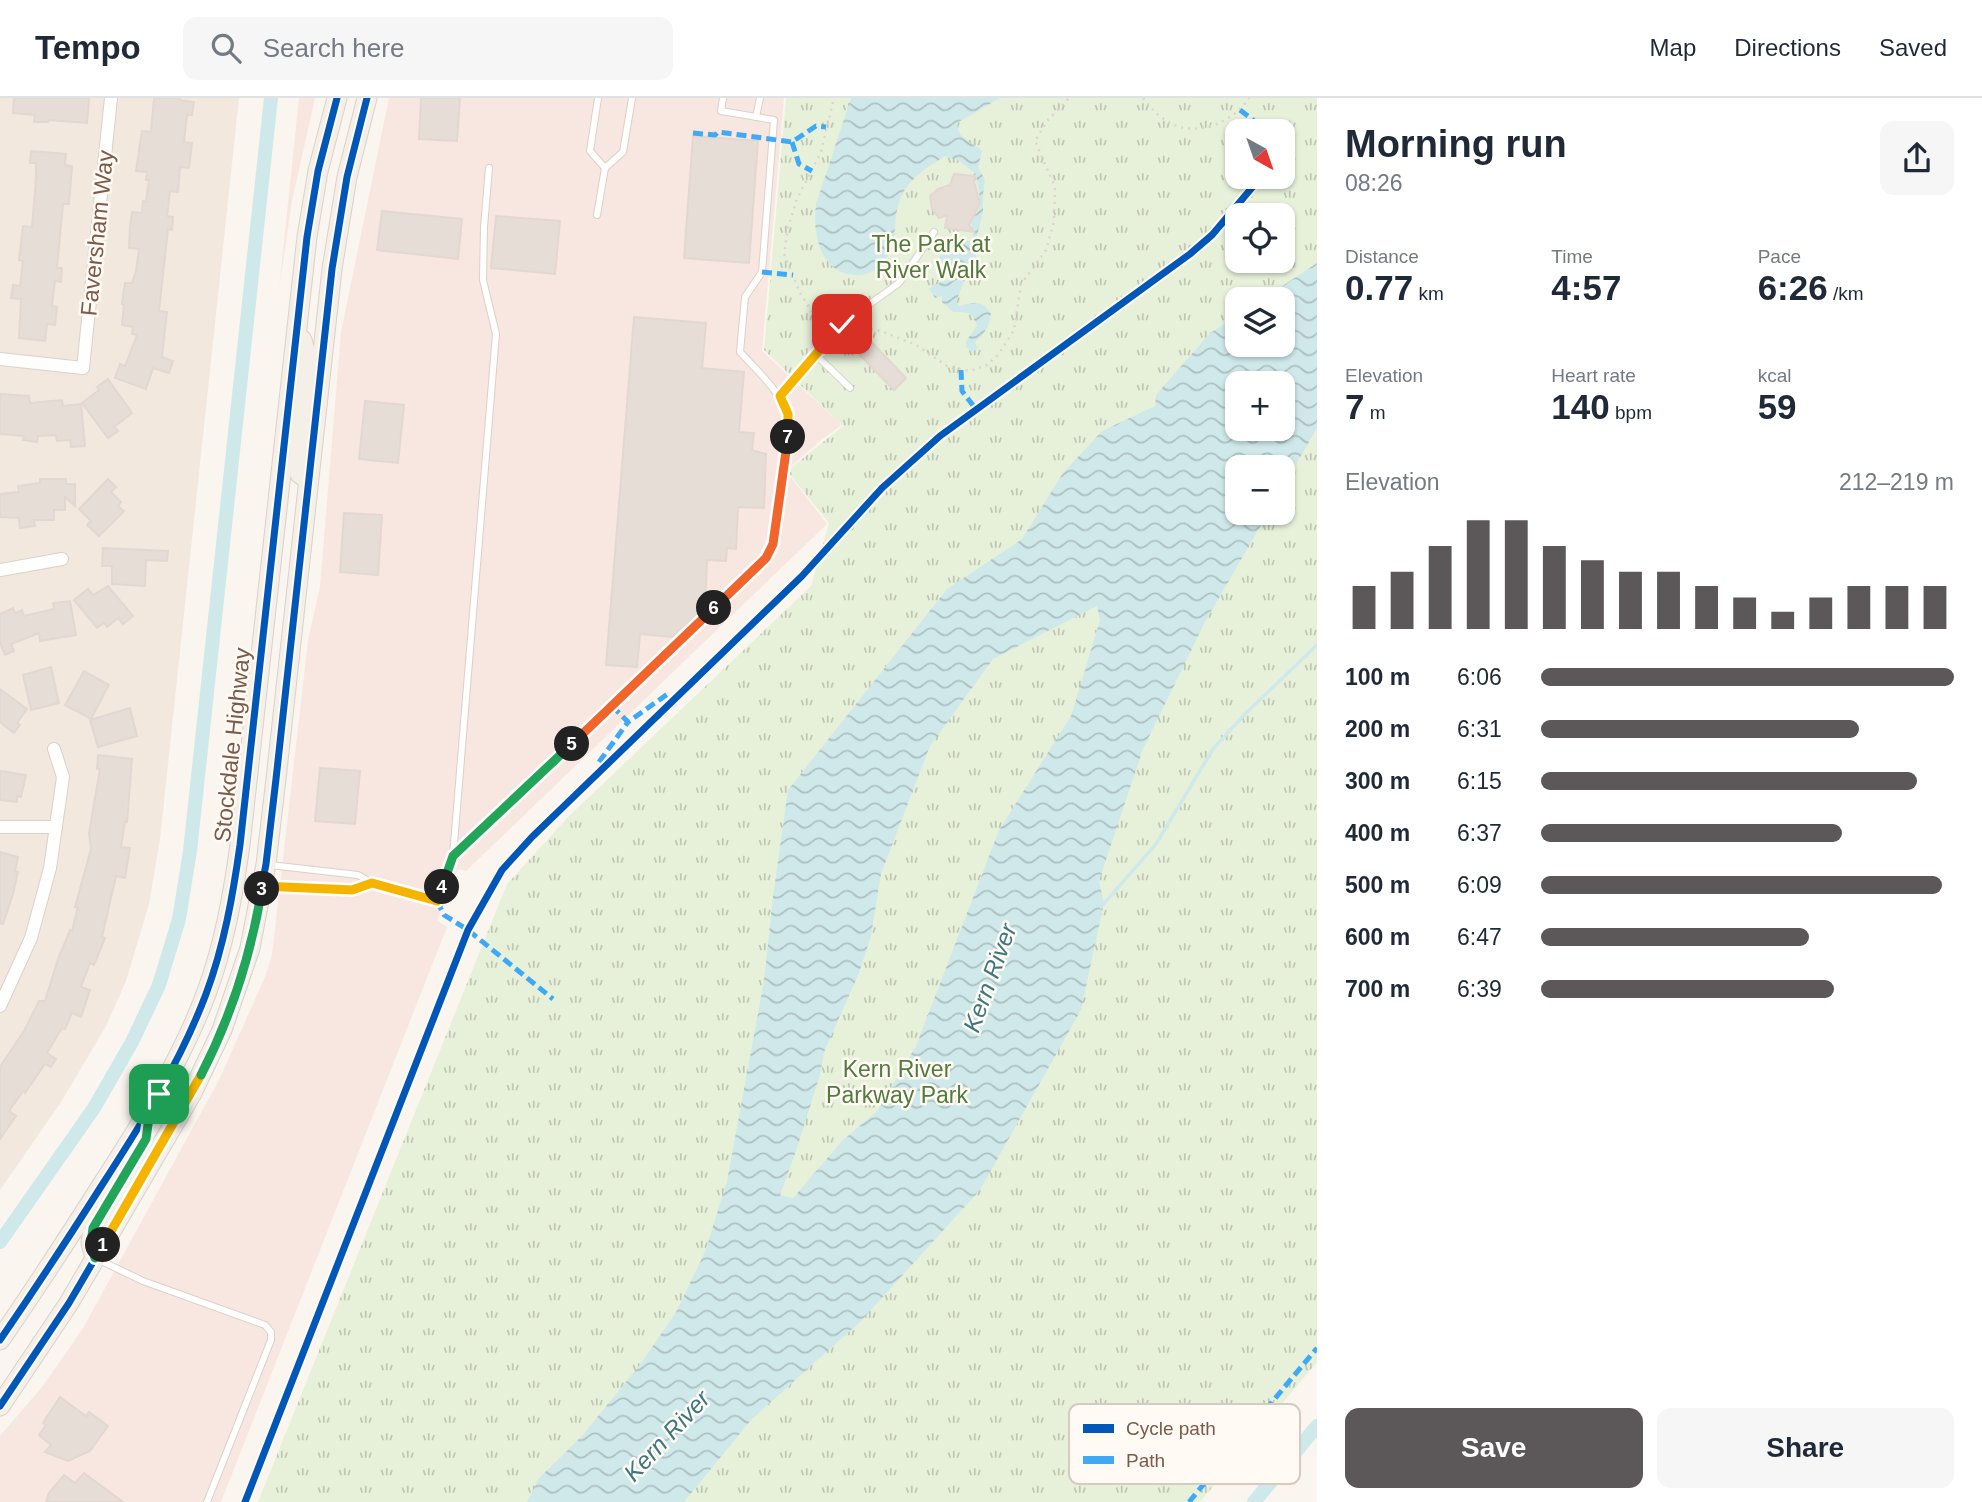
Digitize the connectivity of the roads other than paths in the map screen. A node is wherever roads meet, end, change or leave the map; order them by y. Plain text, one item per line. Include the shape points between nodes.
1 (111, 98) edge
2 (337, 98) edge
3 (367, 98) edge
4 (598, 98) edge
5 (632, 98) edge
6 (723, 98) edge
7 (760, 98) edge
8 (756, 117) junction
9 (489, 168) dead end
10 (605, 168) junction
11 (597, 215) dead end
12 (934, 232) dead end
13 (297, 330) junction
14 (816, 355) junction
15 (0, 359) edge
16 (850, 388) dead end
17 (780, 396) junction
18 (308, 479) junction
19 (62, 559) dead end
20 (0, 570) edge
21 (54, 749) dead end
22 (0, 827) edge
23 (56, 827) junction
24 (453, 856) junction
25 (266, 864) junction
26 (372, 883) junction
27 (262, 886) junction
28 (0, 1006) edge
29 (150, 1110) junction
30 (95, 1258) junction
31 (0, 1340) edge
32 (0, 1406) edge
33 (208, 1502) edge

1 - 15 street, Faversham Way via 83,368
2 - 13 main road, Stockdale Highway via 312,204
3 - 18 main road, Stockdale Highway via 337,235
4 - 10 lane via 590,151
5 - 10 lane via 623,152
6 - 8 lane via 721,111
7 - 8 lane
8 - 17 lane via 774,120 774,139 762,272 745,297 740,352
9 - 24 lane via 483,279 496,334
10 - 11 lane
12 - 14 lane via 899,283 842,324
13 - 18 main road via 307,358 297,468
13 - 29 main road, Stockdale Highway via 231,901 206,992
14 - 16 lane
14 - 17 lane
17 - 24 lane via 789,427 773,544 766,558
18 - 25 main road, Stockdale Highway
19 - 20 street
21 - 23 street via 63,777
22 - 23 street
23 - 28 street via 38,918
24 - 26 lane via 437,901
25 - 26 lane via 358,875
25 - 27 main road, Stockdale Highway
26 - 27 lane via 352,890
27 - 30 main road, Stockdale Highway via 247,957 213,1051
29 - 30 main road via 146,1139 93,1228
29 - 31 main road, Stockdale Highway
30 - 32 main road, Stockdale Highway
30 - 33 lane via 143,1281 265,1325 271,1332

